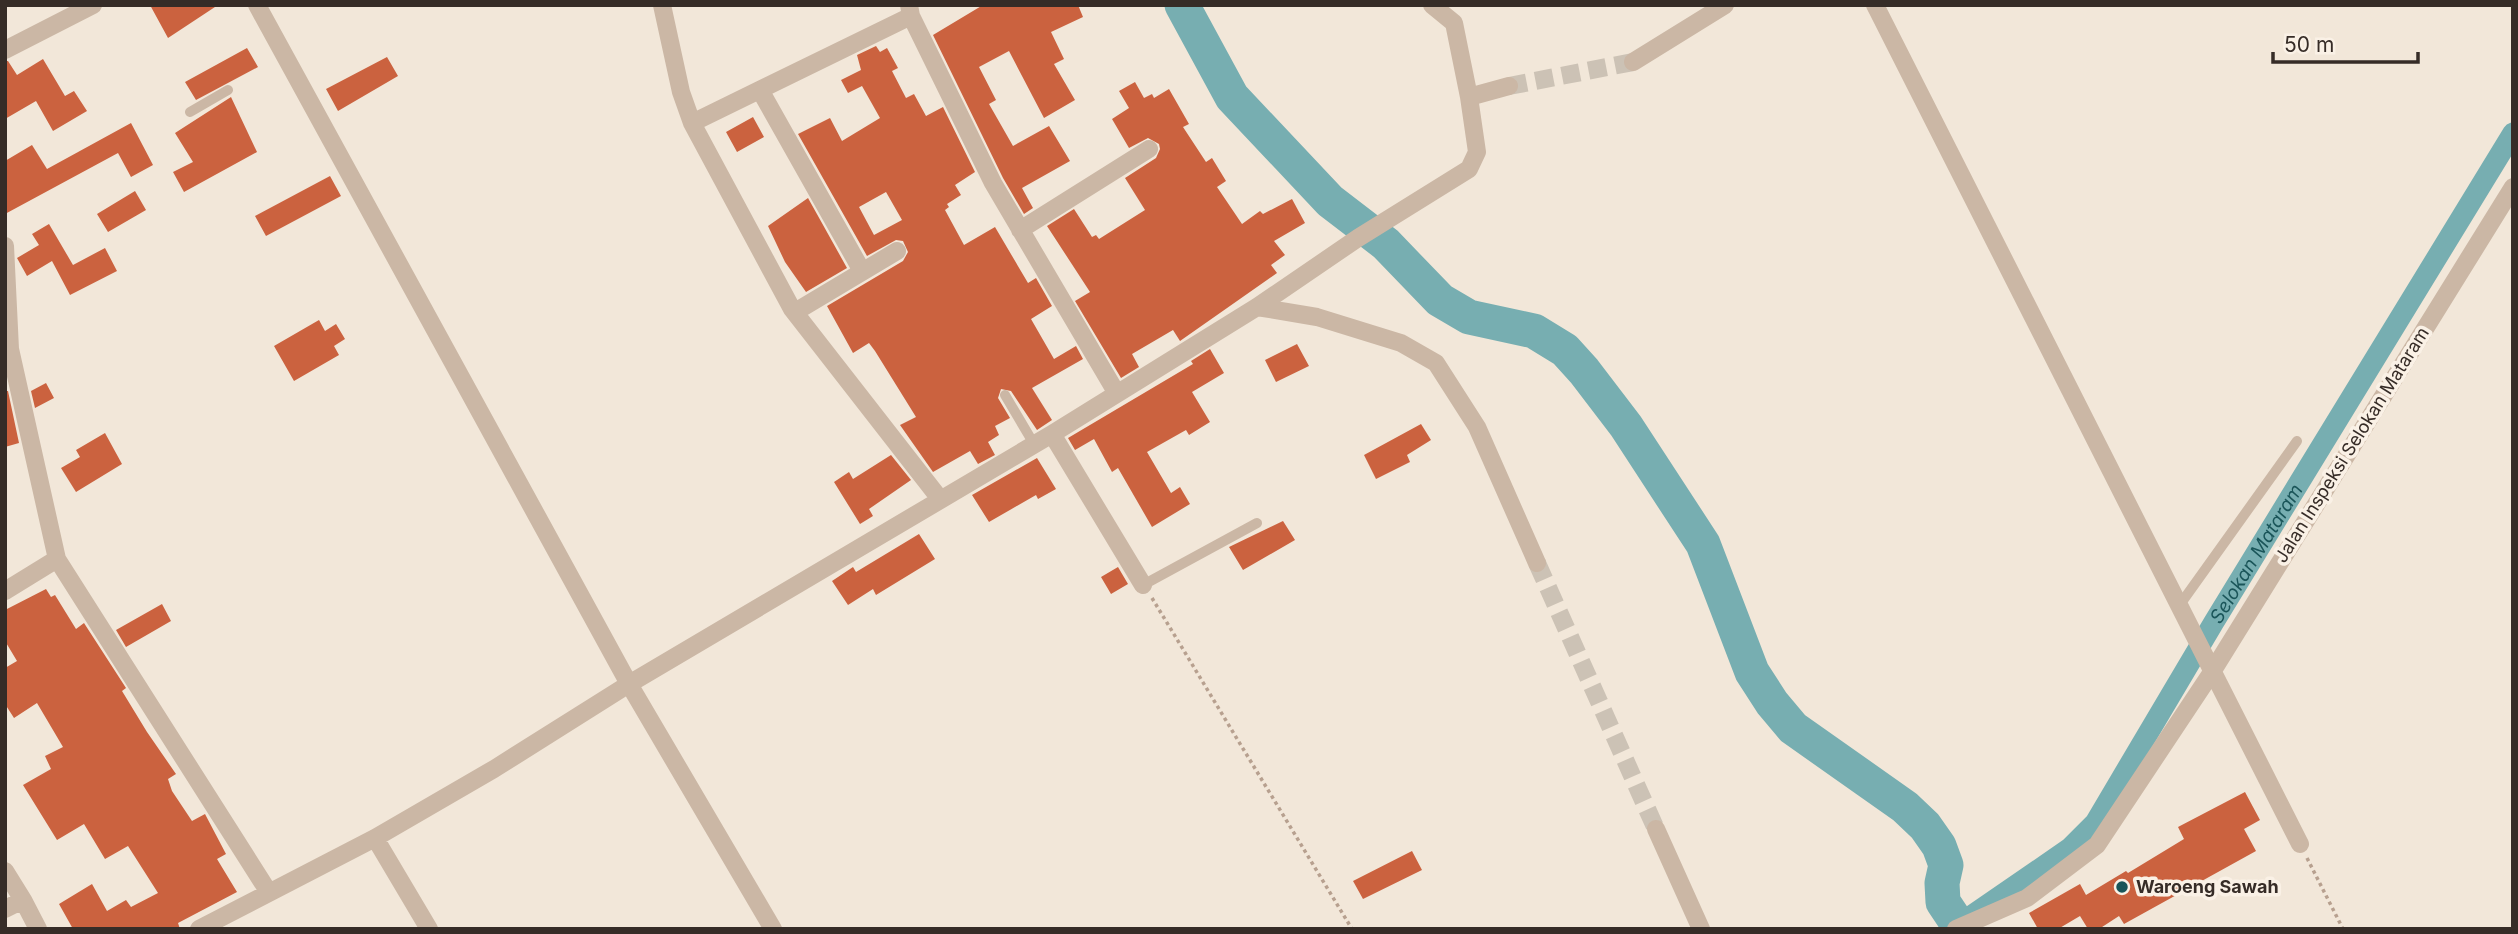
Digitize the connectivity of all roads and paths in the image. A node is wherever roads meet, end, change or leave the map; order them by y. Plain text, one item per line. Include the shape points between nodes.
1 (93, 5) edge
2 (257, 5) edge
3 (662, 5) edge
4 (1432, 5) edge
5 (1450, 5) edge
6 (1725, 5) edge
7 (1875, 5) edge
8 (910, 10) edge
9 (1454, 23) junction
10 (5, 50) edge
11 (1633, 62) tunnel mouth
12 (1509, 86) tunnel mouth
13 (228, 90) dead end
14 (760, 90) junction
15 (1469, 97) junction
16 (190, 112) dead end
17 (692, 123) junction
18 (1149, 149) dead end
19 (2513, 187) edge
20 (1020, 230) junction
21 (5, 246) edge
22 (897, 251) dead end
23 (862, 271) junction
24 (1257, 307) junction
25 (795, 312) junction
26 (1116, 392) junction
27 (1005, 395) dead end
28 (1052, 434) junction
29 (2297, 441) dead end
30 (1034, 444) junction
31 (940, 499) junction
32 (1256, 523) dead end
33 (57, 559) junction
34 (1538, 563) tunnel mouth
35 (1143, 585) junction
36 (5, 590) edge
37 (2181, 609) junction
38 (2208, 664) junction
39 (629, 684) junction
40 (1656, 829) tunnel mouth
41 (375, 838) junction
42 (2300, 844) joint
43 (5, 871) edge
44 (268, 891) junction
45 (23, 900) junction
46 (5, 909) edge
47 (38, 929) edge
48 (199, 929) edge
49 (429, 929) edge
50 (773, 929) edge
51 (1352, 929) edge
52 (1701, 929) edge
53 (1956, 929) edge
54 (2343, 929) edge

1 - 10 street
2 - 39 street via 279,62
3 - 17 street
4 - 9 street
5 - 9 street
6 - 11 street
7 - 37 street
8 - 14 street
8 - 20 street
9 - 15 street
12 - 15 street
13 - 16 lane
14 - 17 street
14 - 23 street
15 - 24 street via 1478,152 1469,169
17 - 25 street
18 - 20 street
19 - 38 street, Jalan Inspeksi Selokan Mataram
20 - 26 street
21 - 33 street via 10,349
22 - 23 street
23 - 25 street
24 - 26 street
24 - 34 street via 1317,317 1377,335 1436,363 1477,427
25 - 31 street
26 - 28 street
27 - 30 lane
28 - 30 street
28 - 35 street
29 - 37 lane
30 - 31 street
31 - 39 street
32 - 35 lane
33 - 36 street
33 - 44 street
35 - 51 path
37 - 38 street
38 - 42 street
38 - 53 street, Jalan Inspeksi Selokan Mataram via 2097,845 2027,898
39 - 41 street
39 - 50 street
40 - 52 street
41 - 44 street
41 - 49 street
42 - 54 path
43 - 45 street
44 - 48 street
45 - 46 street
45 - 47 street

